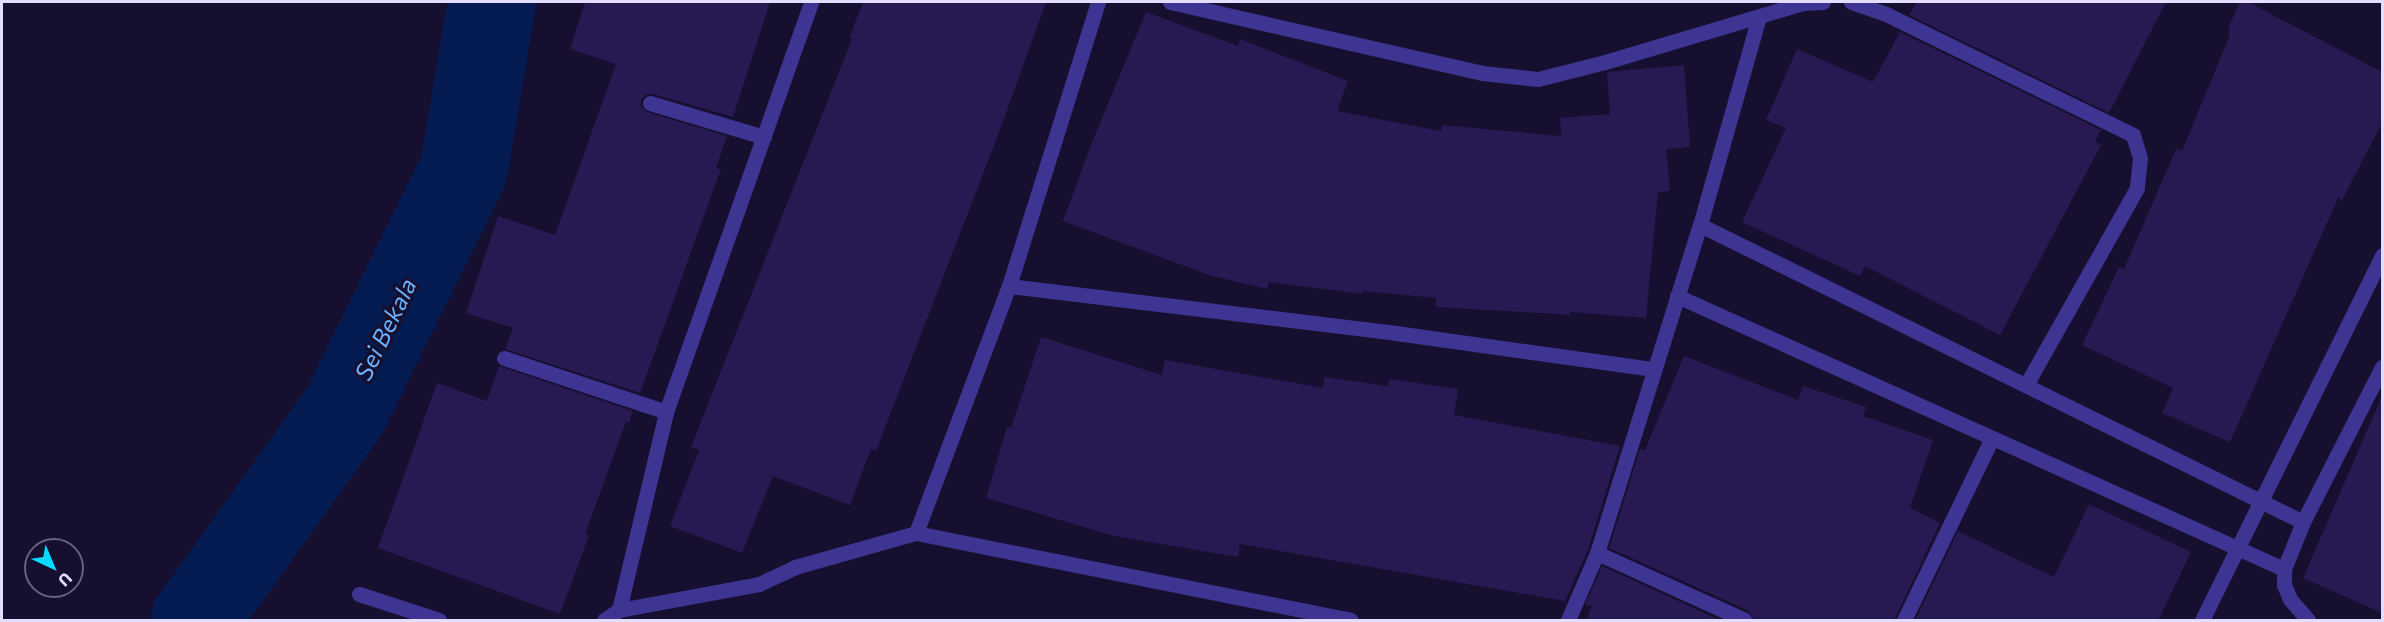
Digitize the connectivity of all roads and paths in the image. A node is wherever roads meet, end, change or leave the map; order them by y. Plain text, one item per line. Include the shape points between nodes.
1 (811, 2) edge
2 (1098, 2) edge
3 (1170, 2) edge
4 (1823, 2) edge
5 (1851, 2) edge
6 (1759, 16) junction
7 (650, 103) dead end
8 (764, 136) junction
9 (1700, 225) junction
10 (2382, 255) edge
11 (1009, 286) junction
12 (1677, 296) junction
13 (504, 358) dead end
14 (2382, 367) edge
15 (1653, 369) junction
16 (2026, 386) junction
17 (666, 412) junction
18 (1992, 438) junction
19 (2263, 502) junction
20 (2303, 522) junction
21 (916, 533) junction
22 (2238, 549) junction
23 (1597, 553) junction
24 (2284, 569) junction
25 (359, 594) dead end
26 (619, 610) junction
27 (439, 621) edge
28 (604, 621) edge
29 (1350, 621) edge
30 (1568, 621) edge
31 (1745, 621) edge
32 (1904, 621) edge
33 (2202, 621) edge
34 (2308, 621) edge

1 - 8 street
2 - 11 street
3 - 6 street via 1482,73 1538,79
4 - 6 street via 1803,3
5 - 16 street via 1887,15 2133,135 2140,158 2137,188
6 - 9 street
7 - 8 street
8 - 17 street
9 - 12 street
9 - 16 street
10 - 19 street
11 - 15 street
11 - 21 street
12 - 15 street
12 - 18 street
13 - 17 street
14 - 20 street
15 - 23 street
16 - 19 street
17 - 26 street
18 - 22 street
18 - 32 street
19 - 20 street
19 - 22 street
20 - 24 street
21 - 26 street via 795,567 759,584
21 - 29 street
22 - 24 street
22 - 33 street
23 - 30 street
23 - 31 street
24 - 34 street via 2284,585 2290,599
25 - 27 street
26 - 28 street

